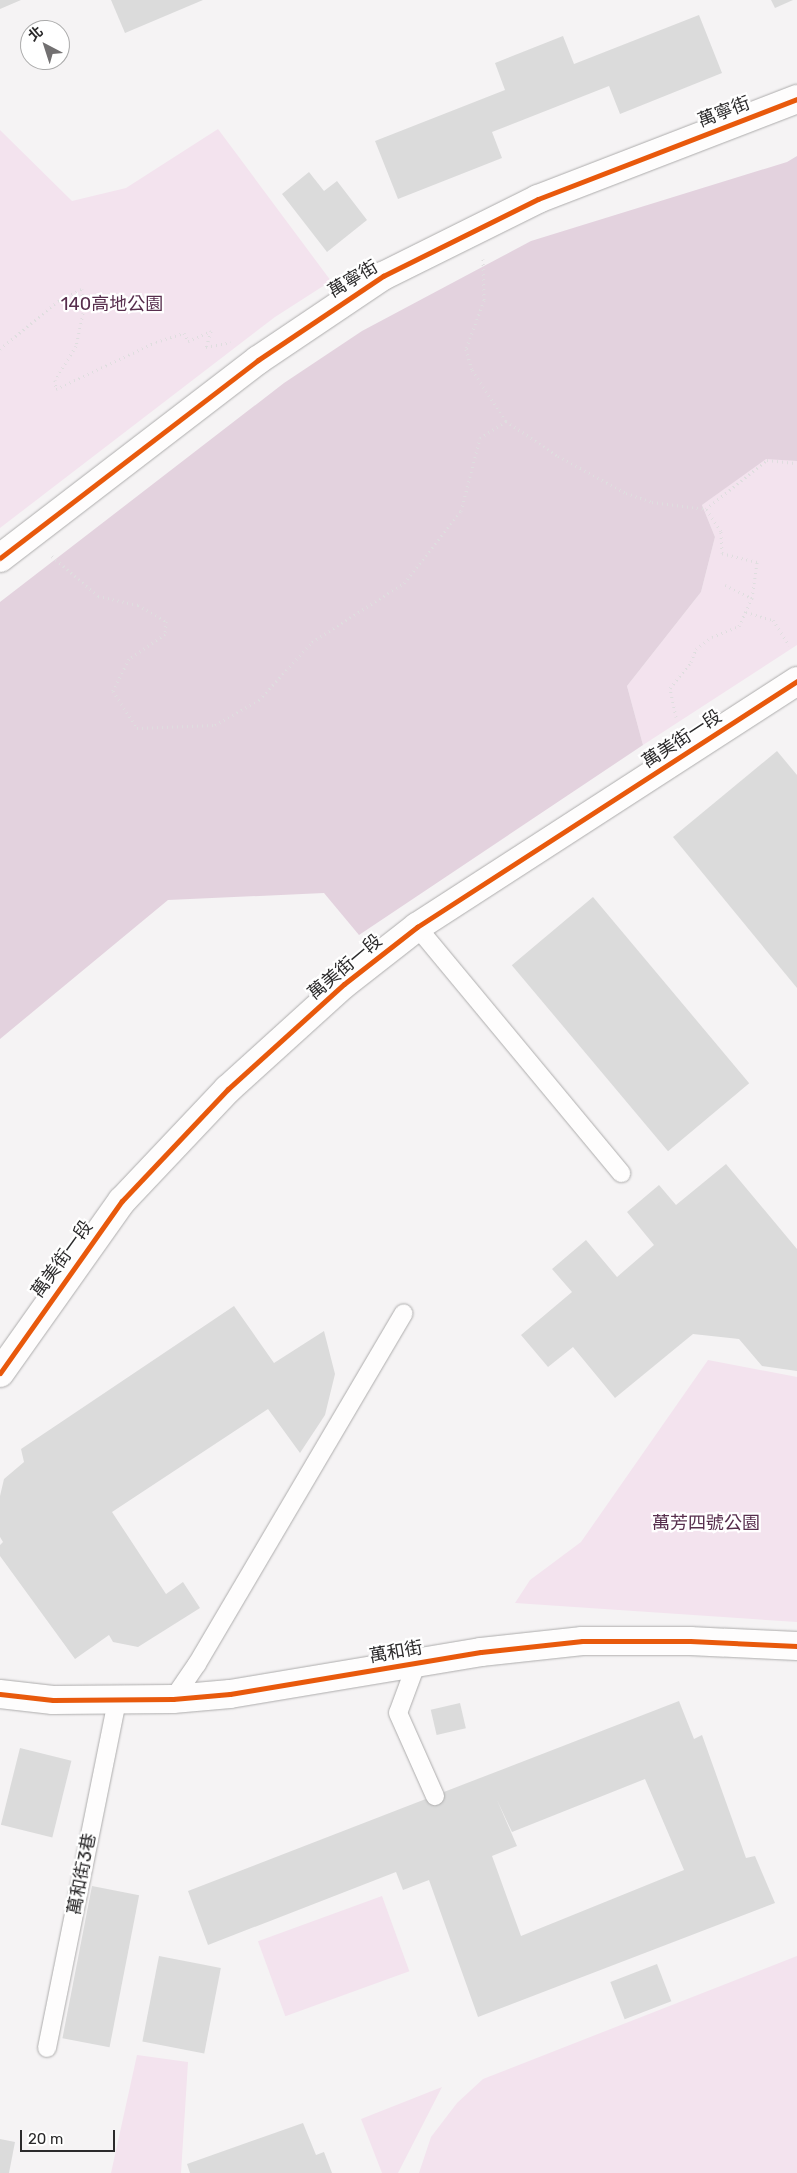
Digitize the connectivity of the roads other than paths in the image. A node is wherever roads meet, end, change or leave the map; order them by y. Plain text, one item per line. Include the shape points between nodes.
1 (797, 99) edge
2 (0, 558) edge
3 (797, 681) edge
4 (417, 926) junction
5 (621, 1173) dead end
6 (404, 1313) dead end
7 (0, 1373) edge
8 (797, 1646) edge
9 (418, 1662) junction
10 (0, 1689) edge
11 (173, 1699) junction
12 (117, 1701) junction
13 (435, 1796) dead end
14 (47, 2048) dead end

1 - 2 street, 萬寧街 via 538,199 383,276 265,354
3 - 4 street, 萬美街一段
4 - 5 lane
4 - 7 street, 萬美街一段 via 362,968 291,1030 169,1150 85,1250
6 - 11 lane via 197,1664
8 - 9 street, 萬和街 via 690,1641 582,1641
9 - 11 street, 萬和街 via 230,1694
9 - 13 lane via 398,1713
10 - 12 street, 萬和街 via 53,1700
11 - 12 street, 萬和街
12 - 14 lane, 萬和街3巷

